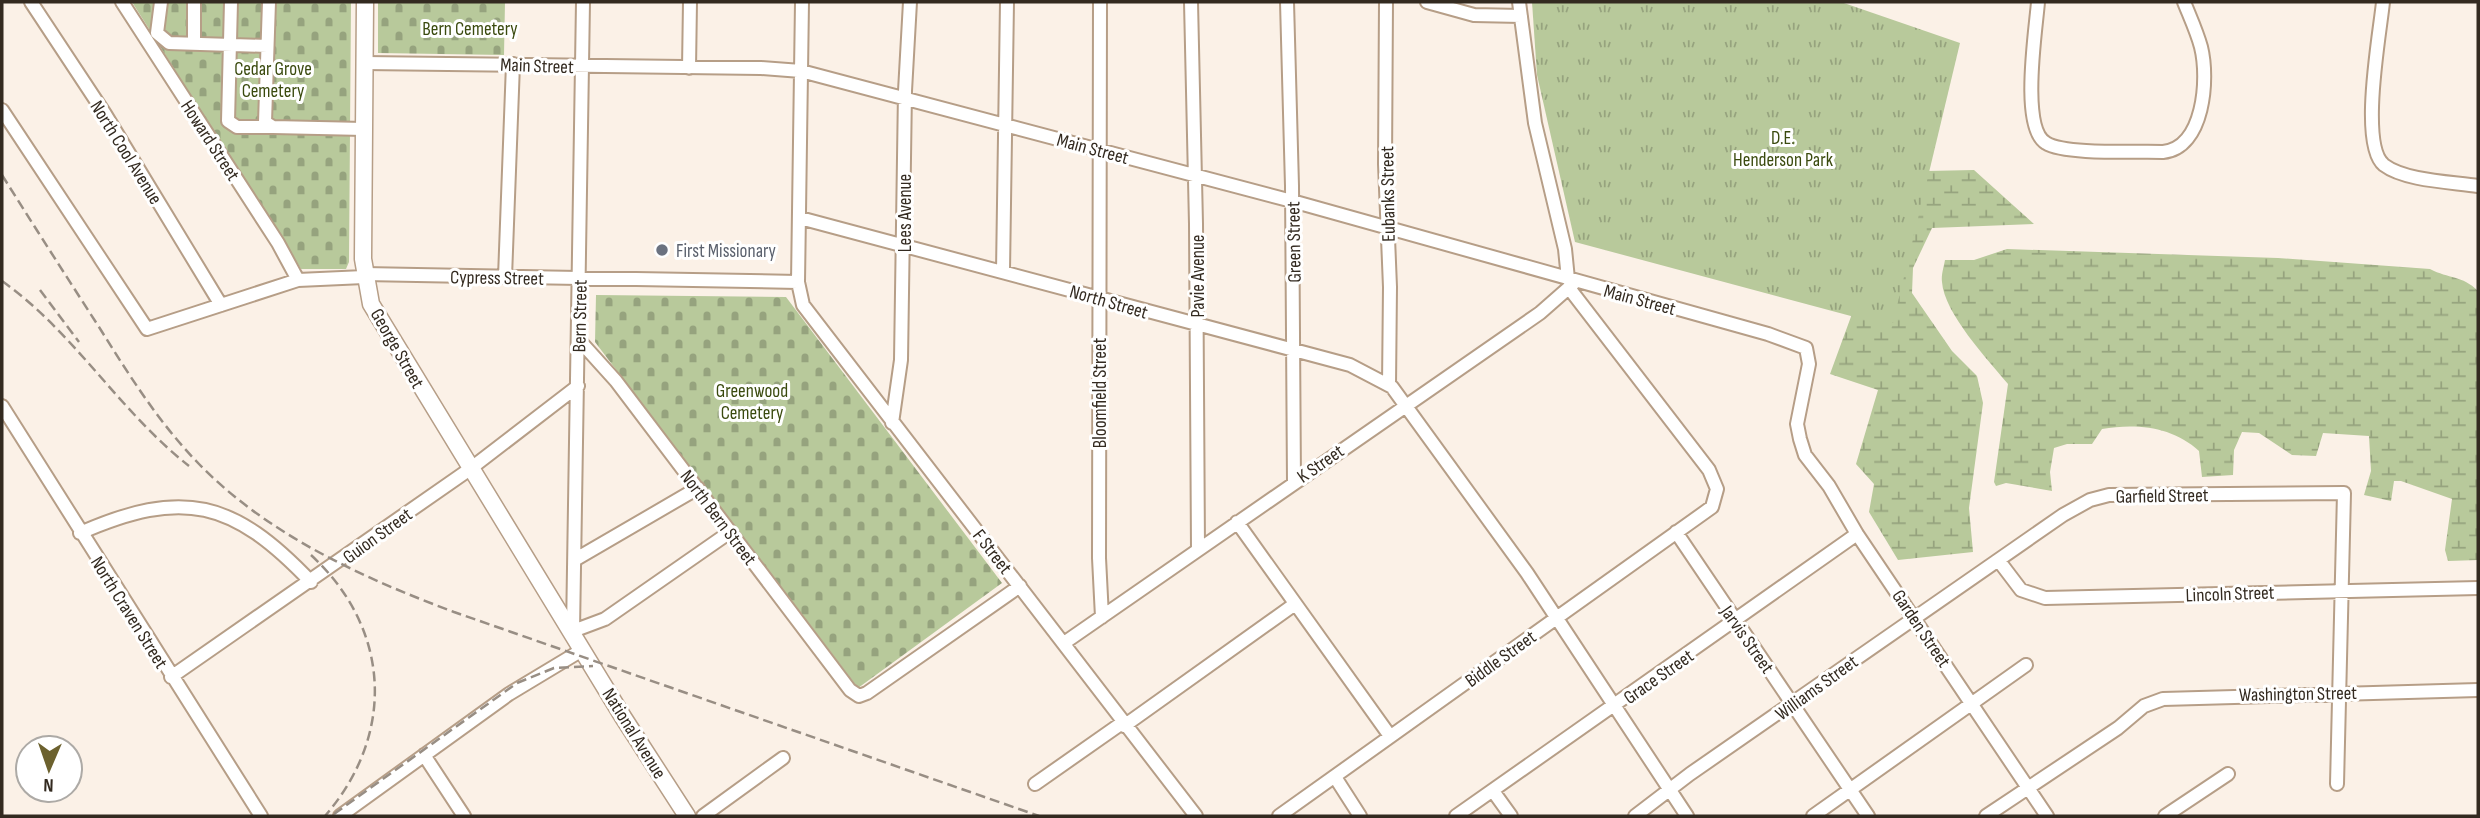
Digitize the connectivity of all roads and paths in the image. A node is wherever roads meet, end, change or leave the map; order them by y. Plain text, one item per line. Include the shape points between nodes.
1 (31, 2) edge
2 (122, 2) edge
3 (161, 2) edge
4 (194, 2) edge
5 (232, 2) edge
6 (269, 2) edge
7 (365, 2) edge
8 (583, 2) edge
9 (690, 2) edge
10 (802, 2) edge
11 (910, 2) edge
12 (1007, 2) edge
13 (1100, 2) edge
14 (1191, 2) edge
15 (1287, 2) edge
16 (1386, 2) edge
17 (1427, 2) edge
18 (1519, 2) edge
19 (2038, 2) edge
20 (2184, 2) edge
21 (2383, 2) edge
22 (1521, 16) junction
23 (194, 44) junction
24 (230, 45) junction
25 (267, 46) junction
26 (364, 63) junction
27 (513, 64) junction
28 (582, 66) junction
29 (689, 68) junction
30 (801, 71) junction
31 (905, 97) junction
32 (2, 110) edge
33 (1003, 124) junction
34 (273, 127) junction
35 (364, 129) junction
36 (1100, 150) junction
37 (1194, 175) junction
38 (2478, 186) edge
39 (1292, 201) junction
40 (800, 218) junction
41 (1388, 229) junction
42 (904, 246) junction
43 (1003, 271) junction
44 (364, 276) junction
45 (505, 277) junction
46 (579, 278) junction
47 (298, 280) junction
48 (798, 282) junction
49 (1571, 283) junction
50 (1099, 298) junction
51 (221, 304) junction
52 (1197, 326) junction
53 (579, 340) junction
54 (1293, 352) junction
55 (1389, 385) junction
56 (578, 386) junction
57 (2, 406) edge
58 (1405, 406) junction
59 (892, 424) junction
60 (1800, 439) joint
61 (470, 469) junction
62 (1294, 482) junction
63 (698, 488) junction
64 (1237, 522) junction
65 (730, 532) junction
66 (1676, 532) junction
67 (80, 533) junction
68 (1857, 534) junction
69 (1198, 550) junction
70 (576, 559) junction
71 (1999, 561) junction
72 (311, 582) junction
73 (1020, 586) junction
74 (2478, 588) edge
75 (2343, 590) junction
76 (1295, 604) junction
77 (1102, 617) junction
78 (1915, 617) junction
79 (1556, 618) junction
80 (1736, 622) junction
81 (573, 631) junction
82 (1064, 643) junction
83 (582, 650) junction
84 (2026, 665) dead end
85 (171, 677) junction
86 (2478, 690) edge
87 (2340, 692) junction
88 (1971, 703) junction
89 (1793, 704) junction
90 (1614, 706) junction
91 (1123, 725) junction
92 (1390, 736) junction
93 (424, 755) junction
94 (783, 758) dead end
95 (2228, 774) dead end
96 (1335, 777) junction
97 (1035, 784) dead end
98 (2337, 784) dead end
99 (2027, 787) junction
100 (1670, 790) junction
101 (1850, 790) junction
102 (1493, 791) junction
103 (684, 815) edge
104 (261, 816) edge
105 (340, 816) edge
106 (464, 816) edge
107 (703, 816) edge
108 (1196, 816) edge
109 (1279, 816) edge
110 (1360, 816) edge
111 (1456, 816) edge
112 (1511, 816) edge
113 (1635, 816) edge
114 (1687, 816) edge
115 (1813, 816) edge
116 (1868, 816) edge
117 (1986, 816) edge
118 (2047, 816) edge
119 (2165, 816) edge

1 - 51 street, North Cool Avenue
2 - 47 street, Howard Street
3 - 23 street via 157,33 169,43
4 - 23 street
5 - 24 street
6 - 25 street
7 - 26 street, George Street
8 - 28 street, Bern Street
9 - 29 street
10 - 30 street
11 - 31 street, Lees Avenue
12 - 33 street
13 - 36 street, Bloomfield Street
14 - 37 street, Pavie Avenue
15 - 39 street, Green Street
16 - 41 street, Eubanks Street
17 - 22 street via 1474,15
18 - 22 street
19 - 20 street via 2031,106 2039,136 2051,145 2163,152 2182,147 2198,120 2202,50
21 - 38 street via 2372,128 2376,154 2384,165 2434,180
22 - 49 street via 1535,123
23 - 24 street
24 - 25 street
24 - 34 street via 228,121 237,127
25 - 34 street via 265,122
26 - 27 street, Main Street
26 - 35 street, George Street
27 - 28 street, Main Street
27 - 45 street
28 - 29 street, Main Street
28 - 46 street, Bern Street
29 - 30 street, Main Street
30 - 31 street, Main Street
30 - 40 street
31 - 33 street, Main Street
31 - 42 street, Lees Avenue
32 - 51 street, Cypress Street via 147,329
33 - 36 street, Main Street
33 - 43 street
34 - 35 street
35 - 44 street, George Street
36 - 37 street, Main Street
36 - 50 street, Bloomfield Street
37 - 39 street, Main Street
37 - 52 street, Pavie Avenue
39 - 41 street, Main Street
39 - 54 street, Green Street
40 - 42 street, North Street
40 - 48 street
41 - 49 street, Main Street
41 - 55 street, Eubanks Street
42 - 43 street, North Street
42 - 59 street, Lees Avenue via 901,360
43 - 50 street, North Street
44 - 45 street, Cypress Street
44 - 47 street, Cypress Street
44 - 61 street, George Street via 379,319
45 - 46 street, Cypress Street
46 - 48 street, Cypress Street
46 - 53 street, Bern Street
47 - 51 street, Cypress Street
48 - 59 street, F Street via 803,305
49 - 58 street, K Street via 1540,313
49 - 60 street, Main Street via 1806,348 1809,364 1797,424
49 - 66 street, Biddle Street via 1715,481 1717,496 1712,507
50 - 52 street, North Street
50 - 77 street, Bloomfield Street
52 - 54 street, North Street
52 - 69 street, Pavie Avenue
53 - 56 street, Bern Street
53 - 63 street, North Bern Street
54 - 55 street, North Street via 1361,369
54 - 62 street, Green Street
55 - 58 street, North Street
56 - 61 street, Guion Street
56 - 70 street, Bern Street
57 - 67 street, North Craven Street
58 - 62 street, K Street
58 - 79 street, North Street
59 - 73 street, F Street
60 - 68 street, Garden Street via 1805,455
61 - 72 street, Guion Street
61 - 81 street, George Street
62 - 64 street, K Street
63 - 65 street, North Bern Street
63 - 70 street
64 - 69 street, K Street
64 - 76 street
65 - 73 street, North Bern Street via 859,696
65 - 81 street via 605,619
66 - 79 street, Biddle Street
66 - 80 street, Jarvis Street
67 - 72 street via 147,508 211,511 237,522
67 - 85 street, North Craven Street
68 - 78 street, Garden Street
68 - 80 street, Grace Street
69 - 77 street, K Street
70 - 81 street, Bern Street
71 - 75 street, Lincoln Street via 2021,590 2045,598
71 - 75 street, Garfield Street via 2063,515 2099,497 2344,493
71 - 78 street, Williams Street
72 - 85 street, Guion Street
73 - 82 street, F Street
74 - 75 street, Lincoln Street
75 - 87 street
76 - 91 street
76 - 92 street
77 - 82 street, K Street
78 - 88 street, Garden Street
78 - 89 street, Williams Street
79 - 90 street, North Street
79 - 92 street, Biddle Street
80 - 89 street, Jarvis Street
80 - 90 street, Grace Street
81 - 83 street, George Street
82 - 91 street, F Street
83 - 93 street via 509,694
83 - 103 street, National Avenue
84 - 88 street
85 - 104 street, North Craven Street
86 - 87 street, Washington Street
87 - 98 street
87 - 99 street, Washington Street via 2171,697 2144,706
88 - 99 street, Garden Street
88 - 101 street
89 - 100 street, Williams Street
89 - 101 street, Jarvis Street
90 - 100 street, North Street
90 - 102 street, Grace Street
91 - 97 street
91 - 108 street, F Street
92 - 96 street, Biddle Street
93 - 105 street
93 - 106 street
94 - 107 street
95 - 119 street
96 - 109 street, Biddle Street
96 - 110 street
99 - 117 street, Washington Street
99 - 118 street, Garden Street
100 - 113 street, Williams Street
100 - 114 street, North Street
101 - 115 street
101 - 116 street, Jarvis Street
102 - 111 street, Grace Street
102 - 112 street

